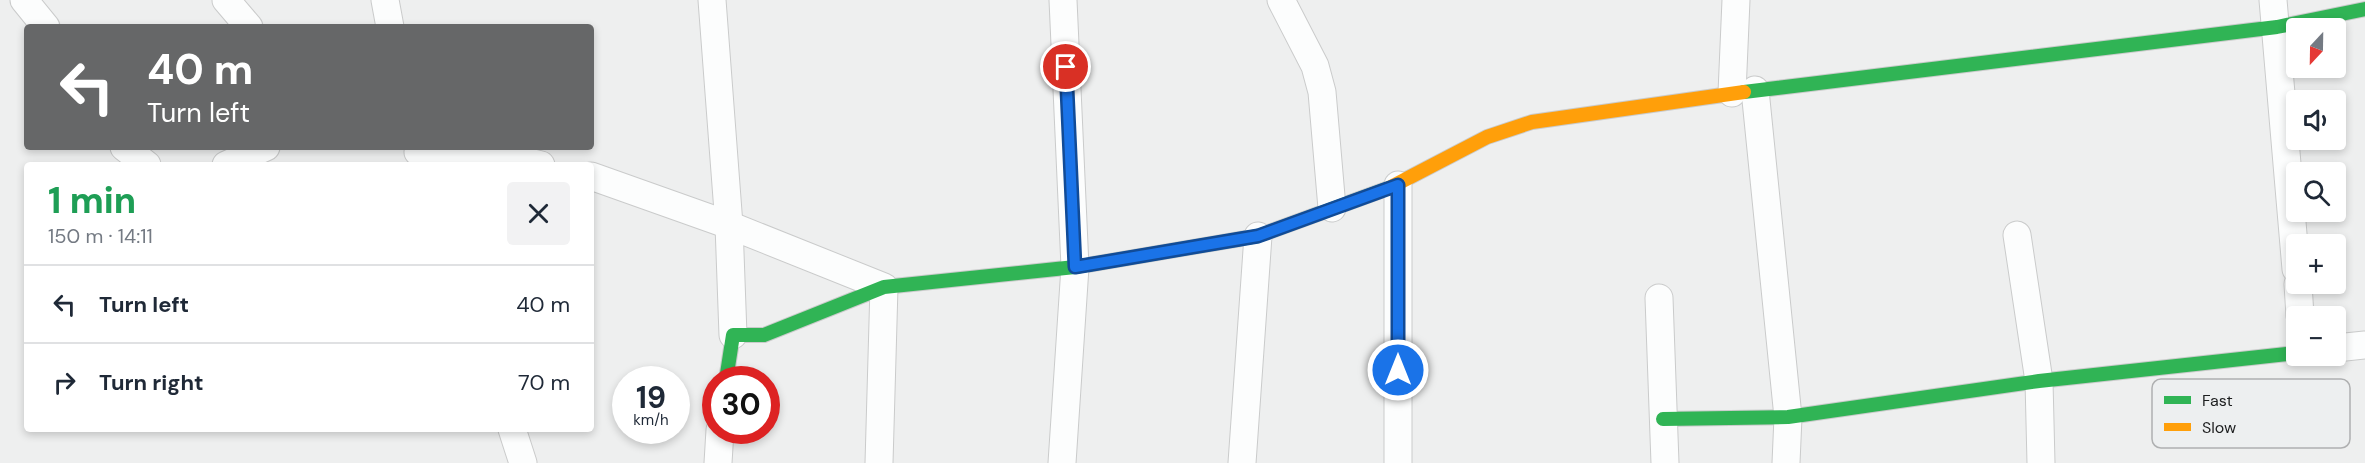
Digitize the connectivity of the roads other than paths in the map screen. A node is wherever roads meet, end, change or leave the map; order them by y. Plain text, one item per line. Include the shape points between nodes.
1 (24, 0) edge
2 (226, 0) edge
3 (385, 0) edge
4 (712, 0) edge
5 (1063, 0) edge
6 (1281, 0) edge
7 (1736, 0) edge
8 (2273, 0) edge
9 (2365, 9) edge
10 (44, 24) edge
11 (246, 24) edge
12 (389, 24) edge
13 (2277, 27) junction
14 (1744, 92) junction
15 (128, 150) edge
16 (259, 150) edge
17 (419, 155) edge
18 (143, 162) edge
19 (233, 162) edge
20 (528, 162) edge
21 (594, 178) edge
22 (1398, 185) junction
23 (1332, 208) junction
24 (729, 225) junction
25 (2293, 234) edge
26 (2017, 235) dead end
27 (1258, 236) junction
28 (1075, 267) junction
29 (884, 287) junction
30 (1659, 298) dead end
31 (734, 335) junction
32 (2365, 345) edge
33 (2346, 347) edge
34 (2286, 353) edge
35 (728, 366) edge
36 (2039, 381) junction
37 (1788, 417) junction
38 (1663, 419) junction
39 (513, 432) edge
40 (719, 444) edge
41 (523, 463) edge
42 (718, 463) edge
43 (879, 463) edge
44 (1062, 463) edge
45 (1242, 463) edge
46 (1398, 463) edge
47 (1665, 463) edge
48 (1786, 463) edge
49 (2041, 463) edge

1 - 10 street
2 - 11 street
3 - 12 street
4 - 24 street
5 - 28 street
6 - 23 street via 1315,66 1322,92
7 - 14 street
8 - 13 street
9 - 13 street
13 - 14 street
13 - 25 street
14 - 22 street via 1532,122 1487,137
14 - 37 street
15 - 18 street
16 - 19 street
17 - 20 street
21 - 24 street
22 - 23 street
22 - 46 street
23 - 27 street
24 - 29 street
24 - 31 street
26 - 36 street
27 - 28 street
27 - 45 street
28 - 29 street
28 - 44 street
29 - 31 street via 764,334
29 - 43 street
30 - 38 street
31 - 35 street
32 - 33 street
34 - 36 street
36 - 37 street
36 - 49 street
37 - 38 street
37 - 48 street
38 - 47 street
39 - 41 street
40 - 42 street

